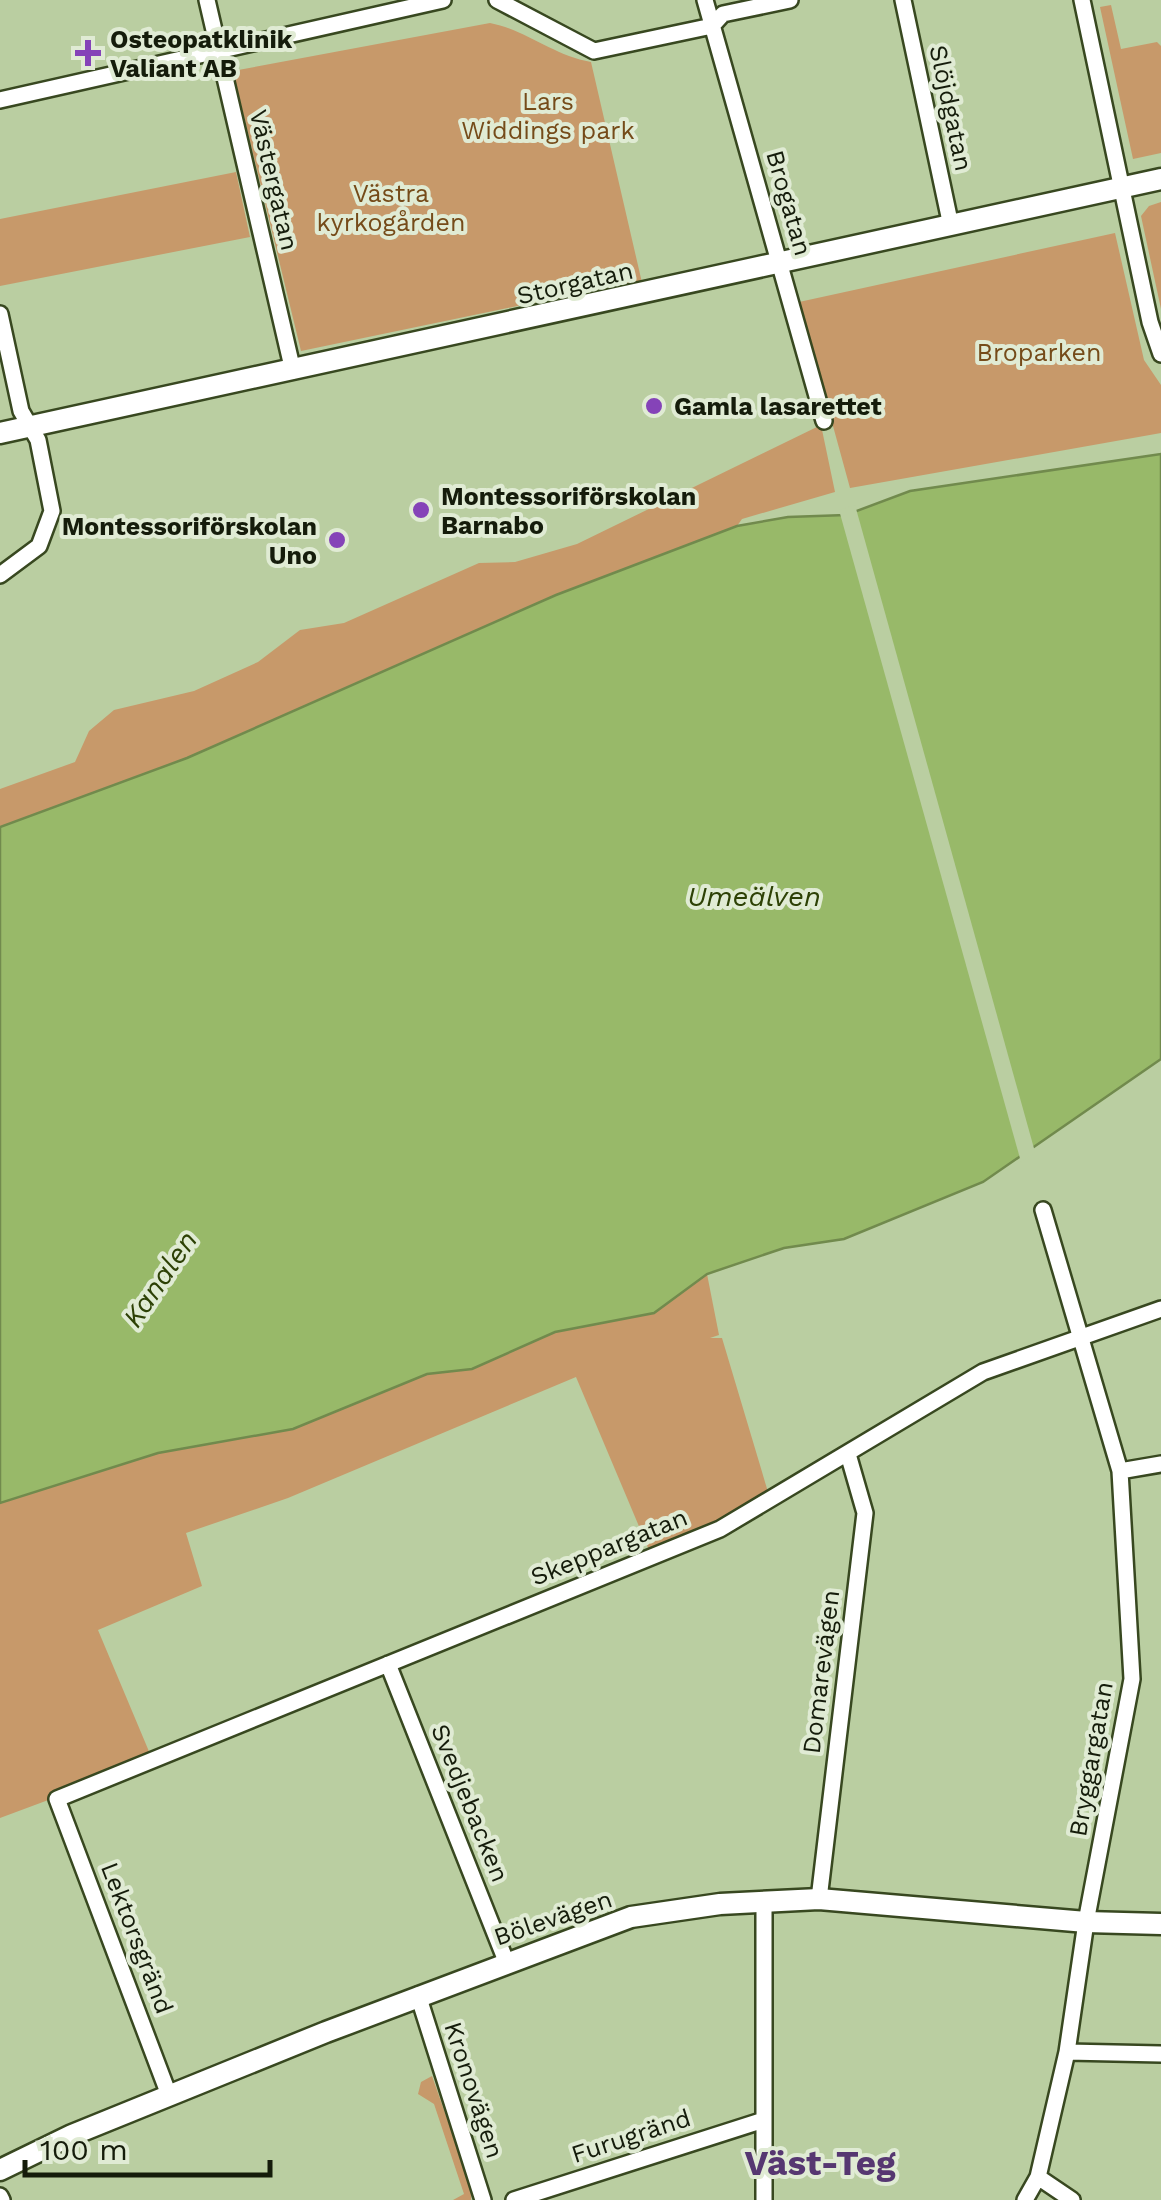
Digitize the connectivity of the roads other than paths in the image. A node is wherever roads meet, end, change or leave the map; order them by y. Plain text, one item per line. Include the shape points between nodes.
1 (207, 0) edge
2 (444, 0) edge
3 (497, 0) edge
4 (705, 0) edge
5 (790, 0) edge
6 (903, 0) edge
7 (1082, 0) edge
8 (712, 26) junction
9 (218, 51) junction
10 (0, 100) edge
11 (1161, 179) edge
12 (1121, 188) junction
13 (951, 226) junction
14 (780, 262) junction
15 (0, 314) edge
16 (1161, 354) edge
17 (293, 371) junction
18 (824, 420) dead end
19 (28, 427) junction
20 (0, 433) edge
21 (0, 575) edge
22 (1043, 1210) dead end
23 (1161, 1310) edge
24 (1081, 1340) junction
25 (848, 1454) junction
26 (1161, 1464) edge
27 (1120, 1471) junction
28 (388, 1664) junction
29 (57, 1800) joint
30 (819, 1898) junction
31 (764, 1900) junction
32 (1086, 1922) junction
33 (1161, 1924) edge
34 (506, 1961) junction
35 (418, 1996) junction
36 (1068, 2052) junction
37 (1161, 2054) edge
38 (169, 2095) junction
39 (764, 2120) junction
40 (0, 2170) edge
41 (1038, 2177) junction
42 (483, 2200) edge
43 (514, 2200) edge
44 (764, 2200) edge
45 (1024, 2200) edge
46 (1072, 2200) edge

1 - 9 street, Västergatan
2 - 9 street
3 - 8 street via 594,51
4 - 8 street, Brogatan
5 - 8 street via 723,14
6 - 13 street, Slöjdgatan
7 - 12 street
8 - 14 street, Brogatan
9 - 10 street
9 - 17 street, Västergatan
11 - 12 street, Storgatan
12 - 13 street, Storgatan
12 - 16 street
13 - 14 street, Storgatan
14 - 17 street, Storgatan
14 - 18 street, Brogatan
15 - 19 street
17 - 19 street, Storgatan
19 - 20 street, Storgatan
19 - 21 street via 38,440 50,527 34,552
22 - 24 street, Bryggargatan
23 - 24 street, Skeppargatan
24 - 25 street, Skeppargatan via 983,1372
24 - 27 street, Bryggargatan
25 - 28 street, Skeppargatan via 720,1529
25 - 30 street, Domarevägen via 864,1513
26 - 27 street
27 - 32 street, Bryggargatan via 1132,1680
28 - 29 street, Skeppargatan
28 - 34 street, Svedjebacken
29 - 38 street, Lektorsgränd
30 - 31 street, Bölevägen
30 - 32 street, Bölevägen
31 - 34 street, Bölevägen via 631,1918
31 - 39 street
32 - 33 street, Bölevägen
32 - 36 street, Bryggargatan
34 - 35 street, Bölevägen
35 - 38 street, Bölevägen
35 - 42 street, Kronovägen
36 - 37 street
36 - 41 street, Bryggargatan
38 - 40 street, Bölevägen
39 - 43 street, Furugränd
39 - 44 street
41 - 45 street, Bryggargatan
41 - 46 street

